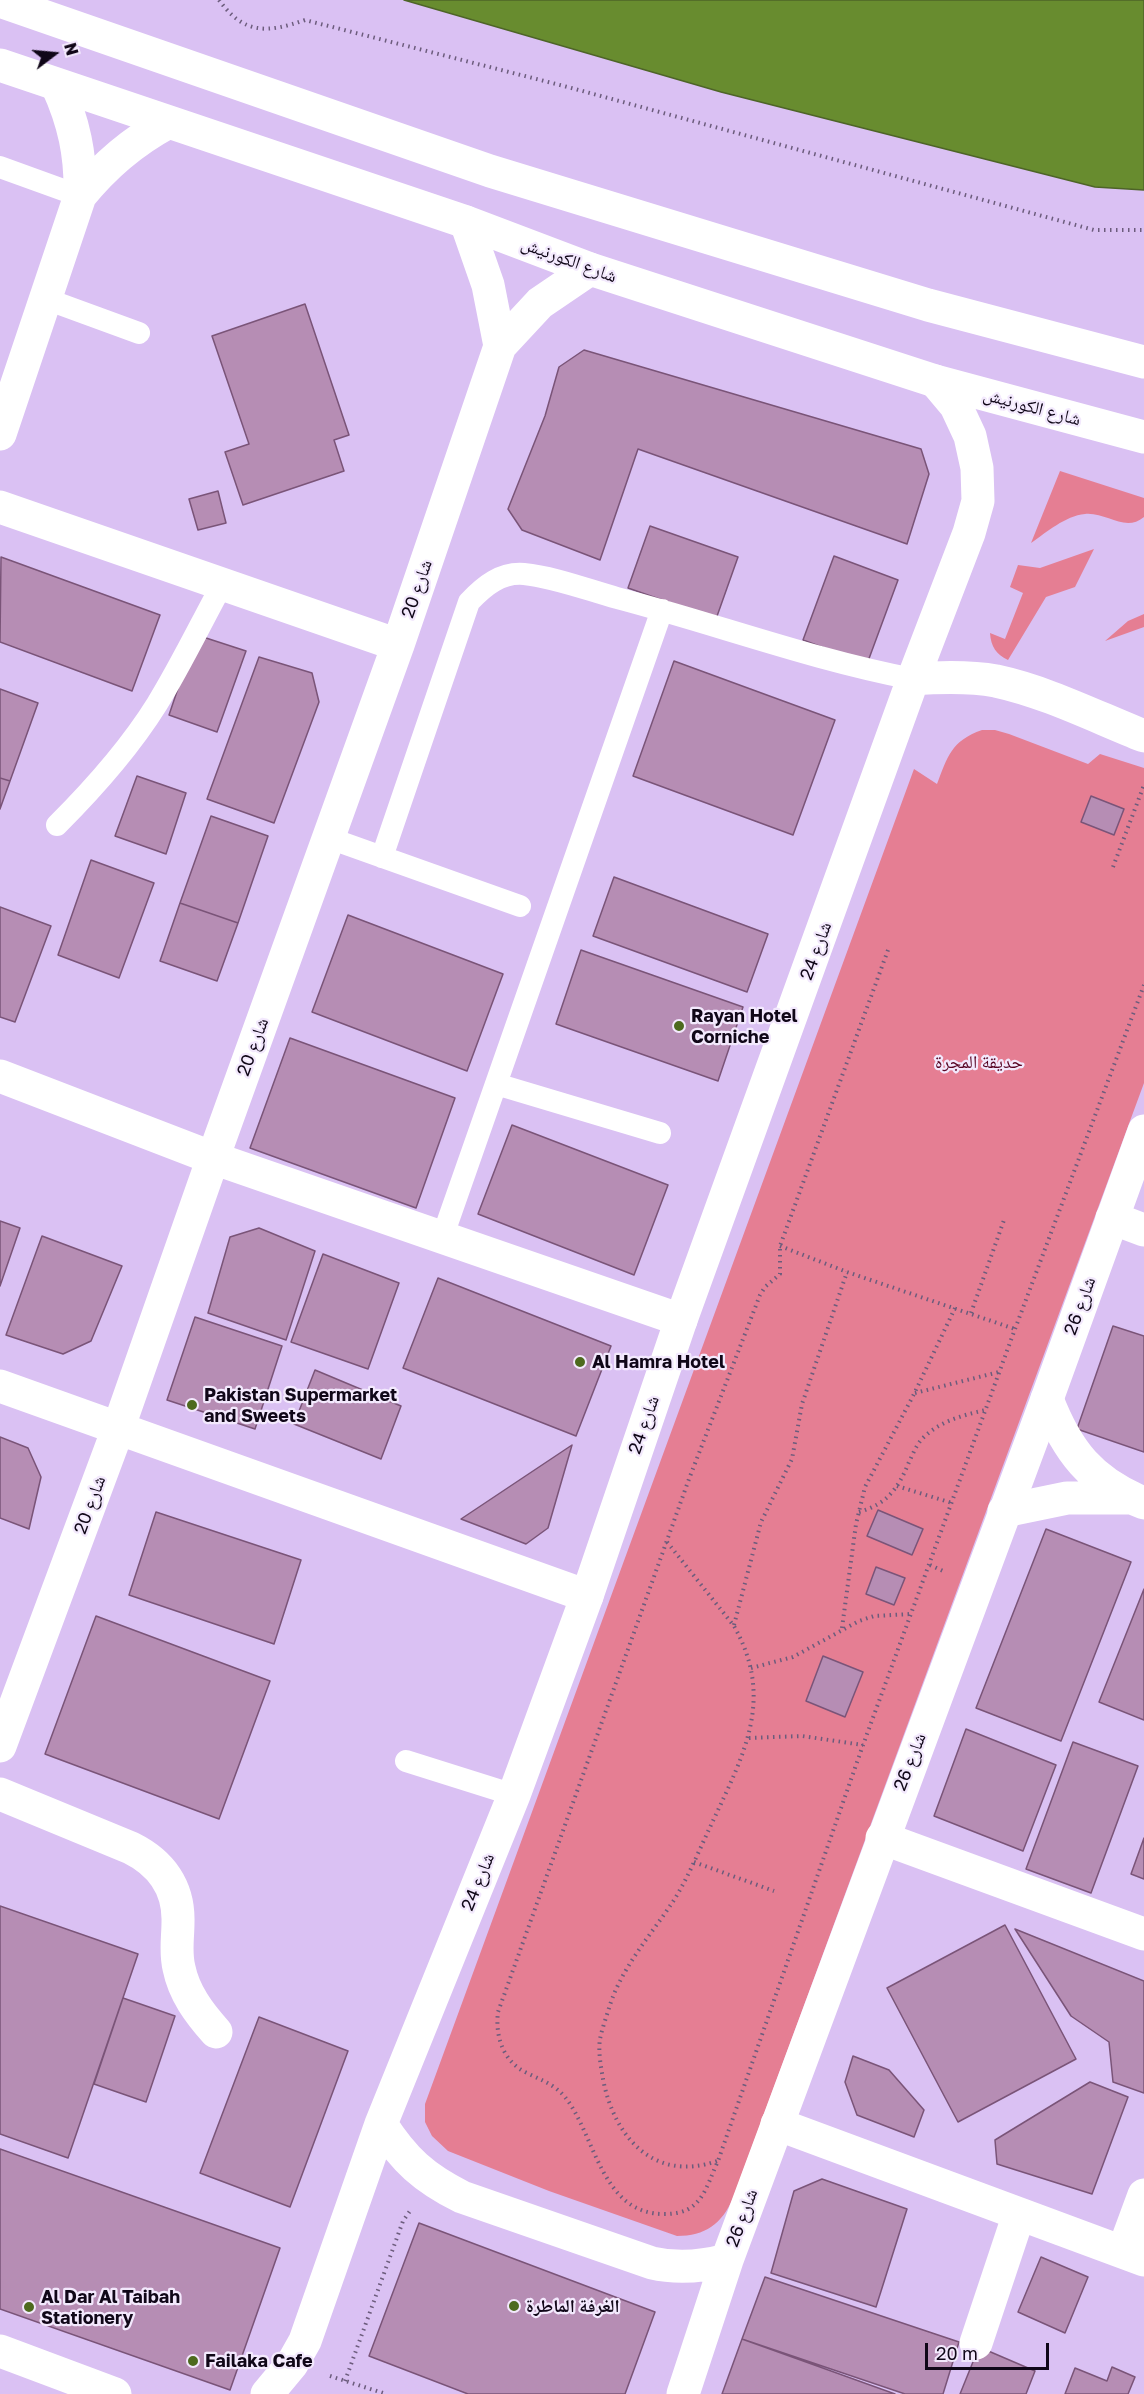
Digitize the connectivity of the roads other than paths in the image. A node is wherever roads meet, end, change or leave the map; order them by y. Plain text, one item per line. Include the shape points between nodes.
1 (0, 2) edge
2 (0, 65) edge
3 (57, 86) junction
4 (167, 123) junction
5 (0, 167) edge
6 (80, 196) junction
7 (466, 222) junction
8 (590, 269) junction
9 (46, 299) junction
10 (139, 333) dead end
11 (500, 346) junction
12 (1144, 362) edge
13 (936, 381) junction
14 (0, 434) edge
15 (1144, 437) edge
16 (0, 507) edge
17 (223, 583) junction
18 (663, 610) junction
19 (398, 645) junction
20 (913, 680) junction
21 (1144, 736) edge
22 (57, 825) dead end
23 (329, 838) junction
24 (382, 857) junction
25 (520, 906) dead end
26 (0, 1076) edge
27 (496, 1084) junction
28 (1144, 1131) edge
29 (660, 1133) dead end
30 (213, 1158) junction
31 (1112, 1218) junction
32 (1144, 1230) edge
33 (442, 1238) junction
34 (681, 1320) junction
35 (0, 1386) edge
36 (1047, 1399) junction
37 (118, 1429) junction
38 (1137, 1500) edge
39 (1004, 1511) junction
40 (587, 1596) junction
41 (0, 1746) edge
42 (406, 1761) dead end
43 (0, 1794) edge
44 (514, 1795) junction
45 (882, 1838) junction
46 (1144, 1934) edge
47 (216, 2032) dead end
48 (381, 2124) junction
49 (777, 2124) junction
50 (1144, 2195) edge
51 (1019, 2214) junction
52 (1133, 2256) edge
53 (727, 2260) junction
54 (976, 2343) dead end
55 (0, 2351) edge
56 (115, 2394) edge
57 (267, 2394) edge
58 (683, 2394) edge

1 - 12 street via 490,171 928,305
2 - 3 street, شارع الكورنيش
3 - 4 street, شارع الكورنيش
3 - 6 street via 77,139
4 - 6 street via 119,154
4 - 7 street, شارع الكورنيش
5 - 6 lane
6 - 9 street
7 - 8 street, شارع الكورنيش
7 - 11 street, شارع 20 via 488,285
8 - 11 street, شارع 20 via 540,303
8 - 13 street, شارع الكورنيش
9 - 10 lane
9 - 14 street
11 - 19 street, شارع 20
13 - 15 street, شارع الكورنيش
13 - 20 street, شارع 24 via 956,406 970,436 977,468 978,501
16 - 17 street
17 - 19 street
17 - 22 lane via 157,704 111,768
18 - 20 lane
18 - 24 lane via 523,574 502,576 483,586 469,602 461,621
18 - 27 lane
19 - 23 street, شارع 20
20 - 21 street via 941,677 996,681
20 - 34 street, شارع 24
23 - 24 lane
23 - 30 street, شارع 20
24 - 25 lane
26 - 30 street
27 - 29 lane
27 - 33 lane
28 - 31 street, شارع 26
30 - 33 street
30 - 37 street, شارع 20
31 - 32 street
31 - 36 street, شارع 26
33 - 34 street
34 - 40 street, شارع 24
35 - 37 street
36 - 38 street via 1059,1430 1078,1458 1102,1480
36 - 39 street, شارع 26
37 - 40 street
37 - 41 street, شارع 20
38 - 39 street via 1067,1498
39 - 45 street, شارع 26
40 - 44 street, شارع 24
42 - 44 lane
43 - 47 street via 148,1856 165,1874 175,1896 179,1969 191,1999
44 - 48 street, شارع 24
45 - 46 street
45 - 49 street, شارع 26
48 - 53 street via 415,2168 462,2196 652,2264 694,2267
48 - 57 street, شارع 24 via 305,2341
49 - 51 street
49 - 53 street, شارع 26
50 - 52 street
51 - 52 street
51 - 54 street
53 - 58 street, شارع 26
55 - 56 street

